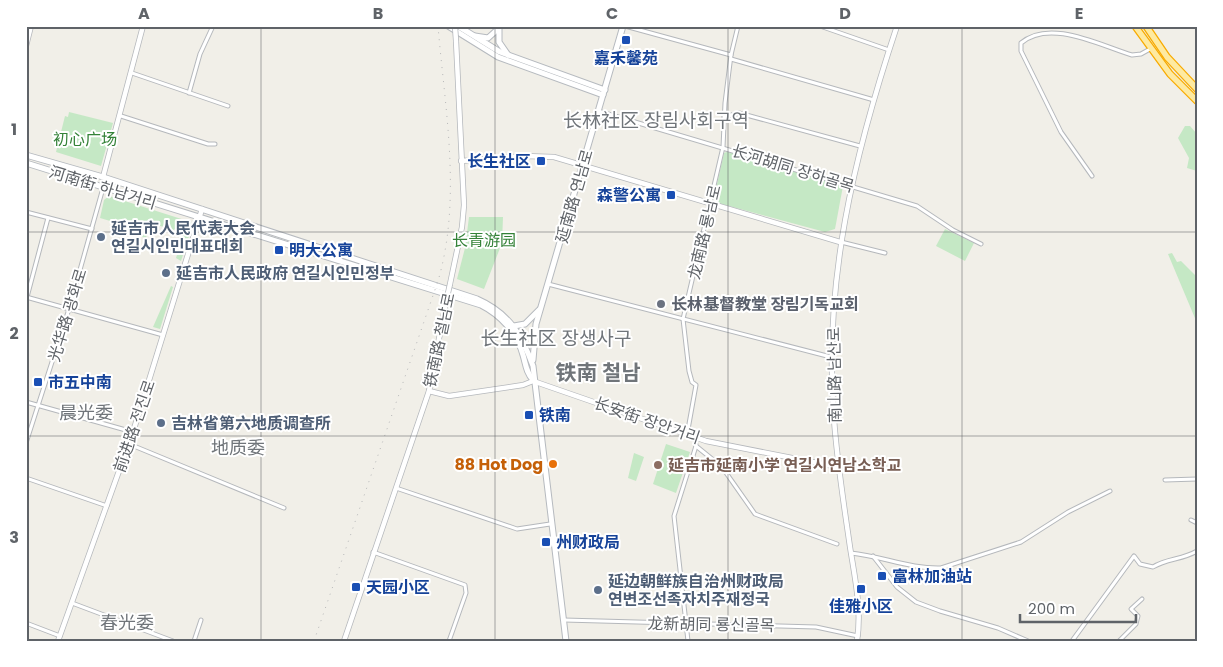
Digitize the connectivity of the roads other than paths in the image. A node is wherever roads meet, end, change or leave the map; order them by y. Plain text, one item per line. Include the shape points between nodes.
1 (31, 26) edge
2 (144, 26) edge
3 (213, 26) edge
4 (448, 26) edge
5 (457, 26) edge
6 (624, 26) edge
7 (738, 26) edge
8 (820, 26) edge
9 (897, 26) edge
10 (1136, 26) edge
11 (1146, 26) edge
12 (498, 28) edge
13 (471, 35) junction
14 (26, 46) edge
15 (1150, 49) junction
16 (889, 50) junction
17 (508, 55) junction
18 (731, 57) junction
19 (132, 73) junction
20 (1197, 89) edge
21 (189, 93) junction
22 (604, 93) junction
23 (874, 100) junction
24 (1197, 101) edge
25 (228, 106) dead end
26 (598, 111) junction
27 (120, 116) junction
28 (724, 117) junction
29 (215, 144) dead end
30 (860, 146) junction
31 (723, 147) junction
32 (26, 154) edge
33 (461, 161) junction
34 (26, 163) edge
35 (583, 165) junction
36 (1092, 176) dead end
37 (103, 177) junction
38 (850, 185) junction
39 (103, 186) junction
40 (710, 204) junction
41 (202, 209) junction
42 (26, 212) edge
43 (199, 217) junction
44 (48, 218) junction
45 (92, 229) junction
46 (264, 230) junction
47 (261, 236) junction
48 (840, 242) junction
49 (981, 244) dead end
50 (885, 253) dead end
51 (548, 284) junction
52 (27, 297) edge
53 (69, 309) junction
54 (541, 309) junction
55 (683, 319) junction
56 (514, 326) junction
57 (164, 335) junction
58 (831, 357) junction
59 (533, 366) junction
60 (534, 381) junction
61 (429, 391) junction
62 (26, 402) edge
63 (38, 405) junction
64 (133, 432) junction
65 (687, 435) junction
66 (695, 438) junction
67 (26, 443) edge
68 (129, 444) junction
69 (696, 446) junction
70 (838, 467) junction
71 (26, 478) edge
72 (1197, 479) edge
73 (1165, 480) dead end
74 (395, 487) junction
75 (1110, 491) dead end
76 (106, 506) junction
77 (284, 508) dead end
78 (1191, 520) dead end
79 (1197, 523) edge
80 (550, 524) junction
81 (837, 544) dead end
82 (1197, 551) edge
83 (372, 552) junction
84 (851, 553) junction
85 (872, 555) junction
86 (1142, 599) dead end
87 (72, 603) junction
88 (201, 620) dead end
89 (563, 620) junction
90 (26, 623) edge
91 (687, 624) junction
92 (59, 638) edge
93 (857, 638) edge
94 (173, 641) edge
95 (194, 641) edge
96 (344, 641) edge
97 (449, 641) edge
98 (566, 641) edge
99 (688, 641) edge
100 (1028, 641) edge
101 (1072, 641) edge
102 (1119, 641) edge

1 - 14 street
2 - 19 street
3 - 21 street via 200,54
4 - 22 main road via 498,57
5 - 13 main road
5 - 33 street, 铁南路 철남로, bridge
6 - 18 street
6 - 22 main road, 延南路 연남로
7 - 18 street, 龙南路 룡남로
8 - 16 street
9 - 16 street, 南山路 남산로
10 - 15 highway
11 - 20 highway via 1167,57
12 - 13 main road via 488,38
12 - 17 main road via 499,42
13 - 17 main road
15 - 24 highway
15 - 36 street via 1132,55 1066,33 1030,37 1021,43 1021,51 1061,132
16 - 23 street, 南山路 남산로
17 - 22 main road
18 - 23 street
18 - 28 street, 龙南路 룡남로
19 - 21 street
19 - 27 street
21 - 25 street
22 - 26 main road, 延南路 연남로
23 - 30 street, 南山路 남산로
26 - 31 street, 长河胡同 장하골목
26 - 35 main road, 延南路 연남로
27 - 29 street
27 - 37 street
28 - 30 street via 739,113
28 - 31 street, 龙南路 룡남로
30 - 38 street, 南山路 남산로
31 - 38 street, 长河胡同 장하골목
31 - 40 street, 龙南路 룡남로
32 - 37 main road, 河南街 하남거리
33 - 35 street via 543,156
33 - 61 street, 铁南路 철남로, bridge via 462,228
34 - 39 main road, 河南街 하남거리
35 - 40 street
35 - 51 main road, 延南路 연남로
37 - 41 main road, 河南街 하남거리
38 - 48 street, 南山路 남산로
38 - 49 street, 长河胡同 장하골목 via 924,210
39 - 43 main road, 河南街 하남거리
39 - 45 street, 光华路 광화로
40 - 48 street
40 - 55 street, 龙南路 룡남로
41 - 43 street, 前进路 전진로
41 - 46 main road, 河南街 하남거리
42 - 44 street
43 - 47 main road, 河南街 하남거리
43 - 57 street, 前进路 전진로
44 - 45 street
44 - 52 street
45 - 53 street, 光华路 광화로
46 - 47 main road
46 - 56 main road, 河南街 하남거리 via 477,299 495,308
47 - 60 main road, 河南街 하남거리 via 474,302 497,315 513,333 523,354 527,373
48 - 50 street
48 - 58 street, 南山路 남산로
51 - 54 main road, 延南路 연남로
51 - 55 street
52 - 53 street
53 - 57 street
53 - 63 street, 光华路 광화로
54 - 56 main road via 525,324
54 - 59 main road, 延南路 연남로 via 534,337
55 - 58 street
55 - 65 street, 龙南路 룡남로 via 689,371 696,385
56 - 59 main road
57 - 64 street, 前进路 전진로
58 - 70 street, 南山路 남산로
59 - 60 main road
60 - 61 street via 449,396
60 - 65 street, 长安街 장안거리
60 - 80 main road
61 - 74 street, 铁南路 철남로
62 - 63 street
63 - 64 street
63 - 67 street, 光华路 광화로
64 - 68 street, 前进路 전진로
65 - 66 street, 长安街 장안거리
66 - 69 street
66 - 70 street, 长安街 장안거리
68 - 76 street, 前进路 전진로
68 - 77 street
69 - 81 street via 722,468 755,514
69 - 91 street via 674,516
70 - 84 street, 南山路 남산로
71 - 76 street
72 - 73 street
74 - 80 street via 517,529
74 - 83 street, 铁南路 철남로
75 - 85 street via 1068,512 1021,542 941,568
76 - 87 street, 前进路 전진로
78 - 79 street
80 - 89 main road
82 - 101 street via 1153,567 1140,564 1134,556
83 - 96 street, 铁南路 철남로
83 - 97 street via 465,585 466,593
84 - 85 street
84 - 93 street, 南山路 남산로 via 860,616
85 - 100 street via 897,587 916,602
86 - 102 street via 1131,609 1138,616 1136,624
87 - 92 street, 前进路 전진로
87 - 94 street
88 - 95 street
89 - 91 street, 龙新胡同 룡신골목
89 - 98 main road
90 - 92 street
91 - 93 street, 龙新胡同 룡신골목 via 816,627
91 - 99 street

